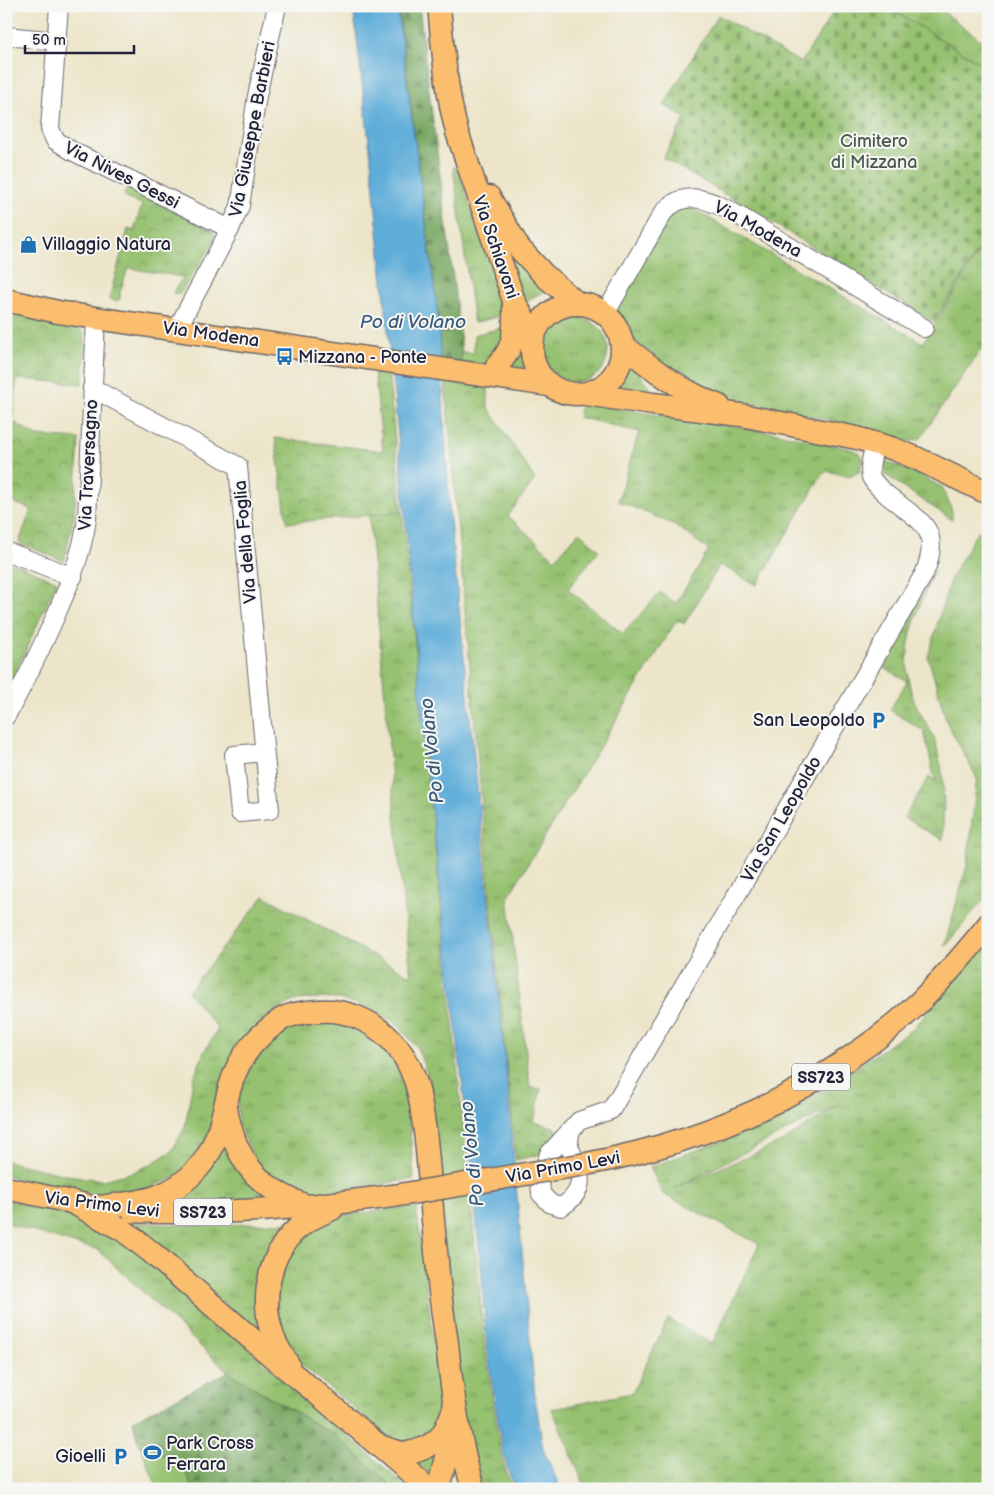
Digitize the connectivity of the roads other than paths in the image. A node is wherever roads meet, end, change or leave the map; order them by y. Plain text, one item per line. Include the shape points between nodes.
1 (59, 6) edge
2 (277, 6) edge
3 (439, 6) edge
4 (6, 36) edge
5 (56, 41) junction
6 (465, 155) junction
7 (230, 229) junction
8 (6, 300) edge
9 (514, 301) junction
10 (578, 304) junction
11 (605, 314) junction
12 (96, 318) junction
13 (924, 328) dead end
14 (177, 329) junction
15 (533, 339) junction
16 (622, 344) junction
17 (497, 366) junction
18 (467, 373) junction
19 (549, 385) junction
20 (92, 388) junction
21 (586, 394) junction
22 (741, 415) junction
23 (875, 443) junction
24 (988, 493) edge
25 (6, 551) edge
26 (73, 577) junction
27 (6, 716) edge
28 (264, 752) dead end
29 (988, 925) edge
30 (225, 1106) junction
31 (571, 1130) dead end
32 (6, 1188) edge
33 (358, 1200) junction
34 (72, 1202) junction
35 (308, 1206) junction
36 (97, 1207) junction
37 (313, 1390) junction
38 (454, 1408) junction
39 (379, 1445) junction
40 (430, 1489) edge
41 (439, 1489) edge
42 (473, 1489) edge

1 - 5 street, Via Nives Gessi
2 - 7 street, Via Giuseppe Barbieri via 257,96 241,199
3 - 6 main road, Via Schiavoni via 449,100
4 - 5 street
5 - 7 street, Via Nives Gessi via 50,129 55,140
6 - 9 main road, Via Schiavoni
6 - 10 main road, Via Schiavoni via 519,248
7 - 14 street, Via Giuseppe Barbieri
8 - 12 main road, Via Modena
9 - 15 main road, Via Schiavoni
9 - 17 main road via 513,343
10 - 11 main road via 592,306
10 - 15 main road, Via Modena via 550,312 540,322
11 - 13 street, Via Modena via 663,213 675,202 695,198 714,203 741,217
11 - 16 main road, Via Modena via 616,326
12 - 14 main road, Via Modena
12 - 20 street, Via Traversagno
14 - 18 main road, Via Modena
15 - 17 main road, Via Modena
15 - 19 main road via 532,360
16 - 21 main road via 621,360 615,375 603,386
16 - 22 main road, Via Modena via 679,386
17 - 18 main road, Via Modena
18 - 19 main road, Via Modena
19 - 21 main road, Via Modena via 567,394
20 - 26 street, Via Traversagno via 87,519
20 - 28 street, Via della Foglia via 238,466
21 - 22 main road, Via Modena
22 - 23 main road, Via Modena
23 - 24 main road, Via Modena via 916,458
23 - 31 street, Via San Leopoldo via 870,468 872,479 923,523 931,539 930,560 924,574 611,1110 579,1121
25 - 26 street
26 - 27 street, Via Traversagno
29 - 33 main road, Via Primo Levi / SS723, bridge via 944,978 911,1011 822,1076 768,1106 709,1131 644,1151 586,1164
30 - 35 main road via 244,1161 257,1177 289,1199
30 - 36 main road via 212,1148 186,1180 168,1193 146,1201
30 - 38 main road via 235,1071 259,1036 282,1019 305,1012 351,1015 373,1024 406,1059 416,1081 422,1107
32 - 34 main road, Via Primo Levi / SS723
33 - 35 main road, Via Primo Levi / SS723
33 - 37 main road via 310,1218 297,1228 270,1274 267,1311 271,1331 289,1365
34 - 36 main road, Via Primo Levi / SS723
34 - 37 main road via 117,1226 137,1241
35 - 36 main road, Via Primo Levi / SS723 via 213,1213
37 - 39 main road
38 - 39 main road via 439,1438 428,1446 403,1453
38 - 41 main road via 451,1441
38 - 42 main road
39 - 40 main road

